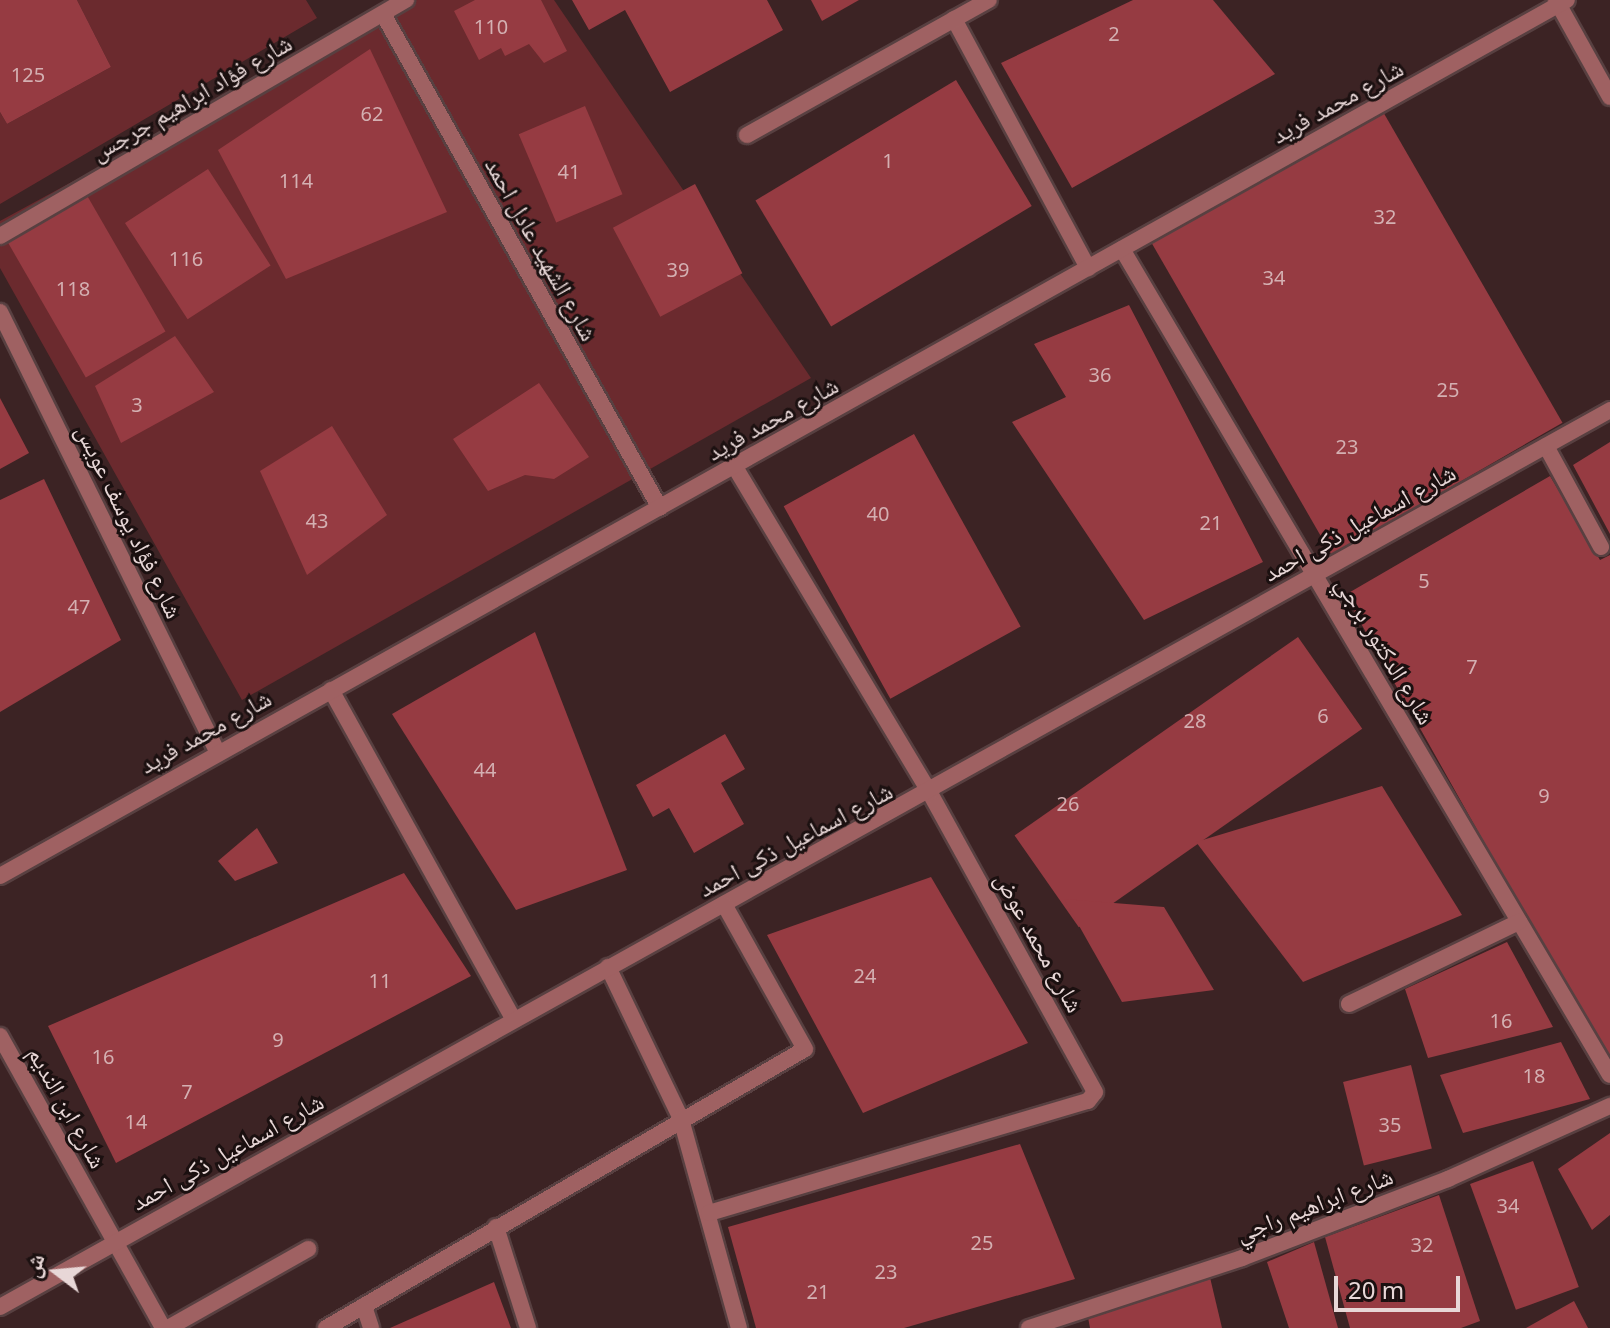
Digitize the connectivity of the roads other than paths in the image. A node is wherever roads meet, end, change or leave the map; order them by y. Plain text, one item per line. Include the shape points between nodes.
1 (406, 0) edge
2 (989, 0) edge
3 (1560, 2) edge
4 (383, 14) junction
5 (954, 19) junction
6 (1610, 97) edge
7 (747, 135) dead end
8 (0, 236) edge
9 (1122, 249) junction
10 (1088, 268) junction
11 (0, 312) edge
12 (1610, 410) edge
13 (1546, 446) junction
14 (734, 466) junction
15 (660, 508) junction
16 (1601, 547) dead end
17 (1314, 574) junction
18 (331, 690) junction
19 (217, 751) junction
20 (930, 793) junction
21 (0, 876) edge
22 (724, 904) junction
23 (1519, 922) junction
24 (608, 967) junction
25 (1349, 1004) dead end
26 (513, 1019) junction
27 (0, 1036) edge
28 (1610, 1075) edge
29 (1610, 1106) edge
30 (681, 1119) junction
31 (709, 1213) junction
32 (496, 1227) junction
33 (116, 1241) junction
34 (308, 1249) dead end
35 (364, 1306) junction
36 (0, 1307) edge
37 (1054, 1324) edge
38 (165, 1328) edge
39 (326, 1328) edge
40 (371, 1328) edge
41 (528, 1328) edge
42 (739, 1328) edge
43 (1029, 1328) edge

1 - 4 street, شارع فؤاد ابراهيم جرجس
2 - 5 street
3 - 6 street
3 - 9 street, شارع محمد فريد
4 - 8 street, شارع فؤاد ابراهيم جرجس
4 - 15 street, شارع الشهيد عادل احمد
5 - 7 street
5 - 10 street
9 - 10 street, شارع محمد فريد
9 - 17 street, شارع الدكتور برجي
10 - 14 street, شارع محمد فريد
11 - 19 street, شارع فؤاد يوسف عويس
12 - 13 street, شارع اسماعيل ذكى احمد
13 - 16 street
13 - 17 street, شارع اسماعيل ذكى احمد
14 - 15 street, شارع محمد فريد
14 - 20 street, شارع محمد عوض
15 - 18 street, شارع محمد فريد
17 - 20 street, شارع اسماعيل ذكى احمد
17 - 23 street, شارع الدكتور برجي
18 - 19 street, شارع محمد فريد
18 - 26 street
19 - 21 street, شارع محمد فريد
20 - 22 street, شارع اسماعيل ذكى احمد
20 - 31 street, شارع محمد عوض via 1094,1095
22 - 24 street, شارع اسماعيل ذكى احمد
22 - 30 street via 805,1048
23 - 25 street
23 - 28 street, شارع الدكتور برجي
24 - 26 street, شارع اسماعيل ذكى احمد
24 - 30 street
26 - 33 street, شارع اسماعيل ذكى احمد
27 - 33 street, شارع ابن النديم
29 - 37 street, شارع ابراهيم راجي via 1448,1179
30 - 31 street
30 - 32 street
31 - 42 street
32 - 35 street
32 - 41 street
33 - 36 street, شارع اسماعيل ذكى احمد
33 - 38 street, شارع ابن النديم
34 - 38 street
35 - 39 street
35 - 40 street
37 - 43 street, شارع ابراهيم راجي

